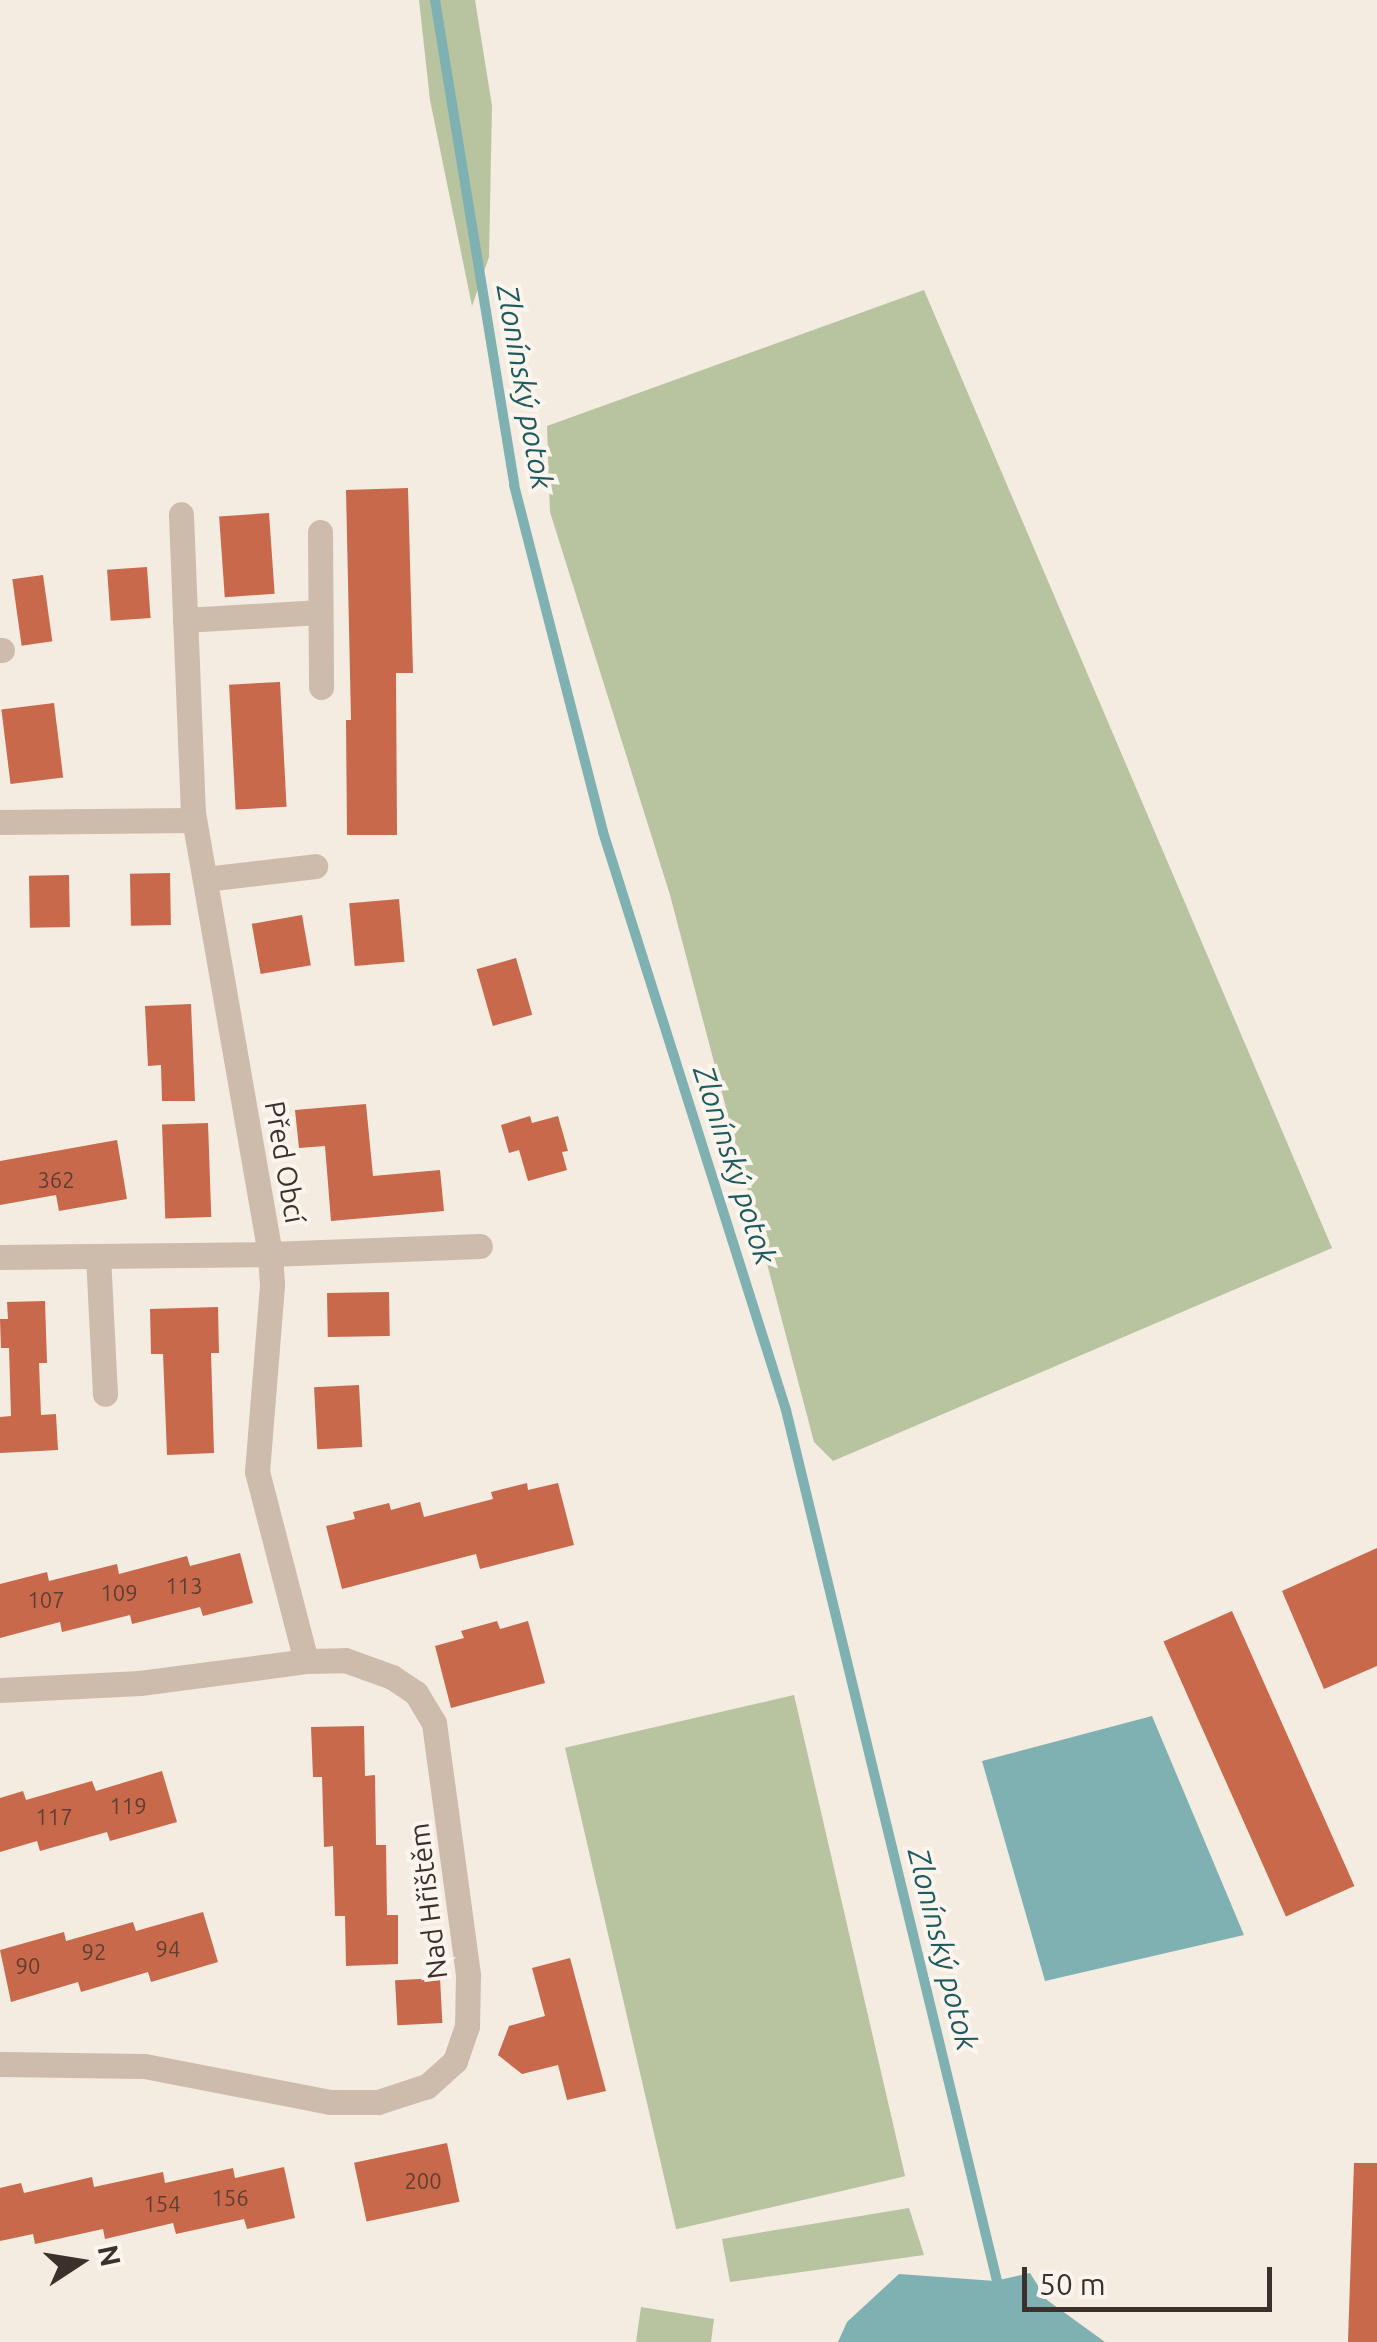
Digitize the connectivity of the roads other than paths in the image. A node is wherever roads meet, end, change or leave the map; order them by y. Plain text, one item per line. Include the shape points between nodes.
1 (181, 514) dead end
2 (320, 532) dead end
3 (320, 612) junction
4 (185, 620) junction
5 (321, 687) dead end
6 (193, 814) junction
7 (0, 822) edge
8 (315, 866) dead end
9 (204, 878) junction
10 (480, 1246) dead end
11 (270, 1254) junction
12 (98, 1256) junction
13 (0, 1257) edge
14 (105, 1394) dead end
15 (306, 1661) junction
16 (0, 1690) edge
17 (0, 2064) edge

1 - 4 street, Před Obcí
2 - 3 street
3 - 4 street
3 - 5 street
4 - 6 street, Před Obcí
6 - 7 street via 190,820
6 - 9 street, Před Obcí
8 - 9 street
9 - 11 street, Před Obcí
10 - 11 street
11 - 12 street, Před Obcí
11 - 15 street via 257,1472
12 - 13 street, Před Obcí
12 - 14 street
15 - 16 street, Nad Hřištěm via 140,1683
15 - 17 street, Nad Hřištěm via 345,1660 392,1677 416,1693 434,1722 468,1976 466,2026 455,2062 427,2086 378,2102 330,2102 144,2066

